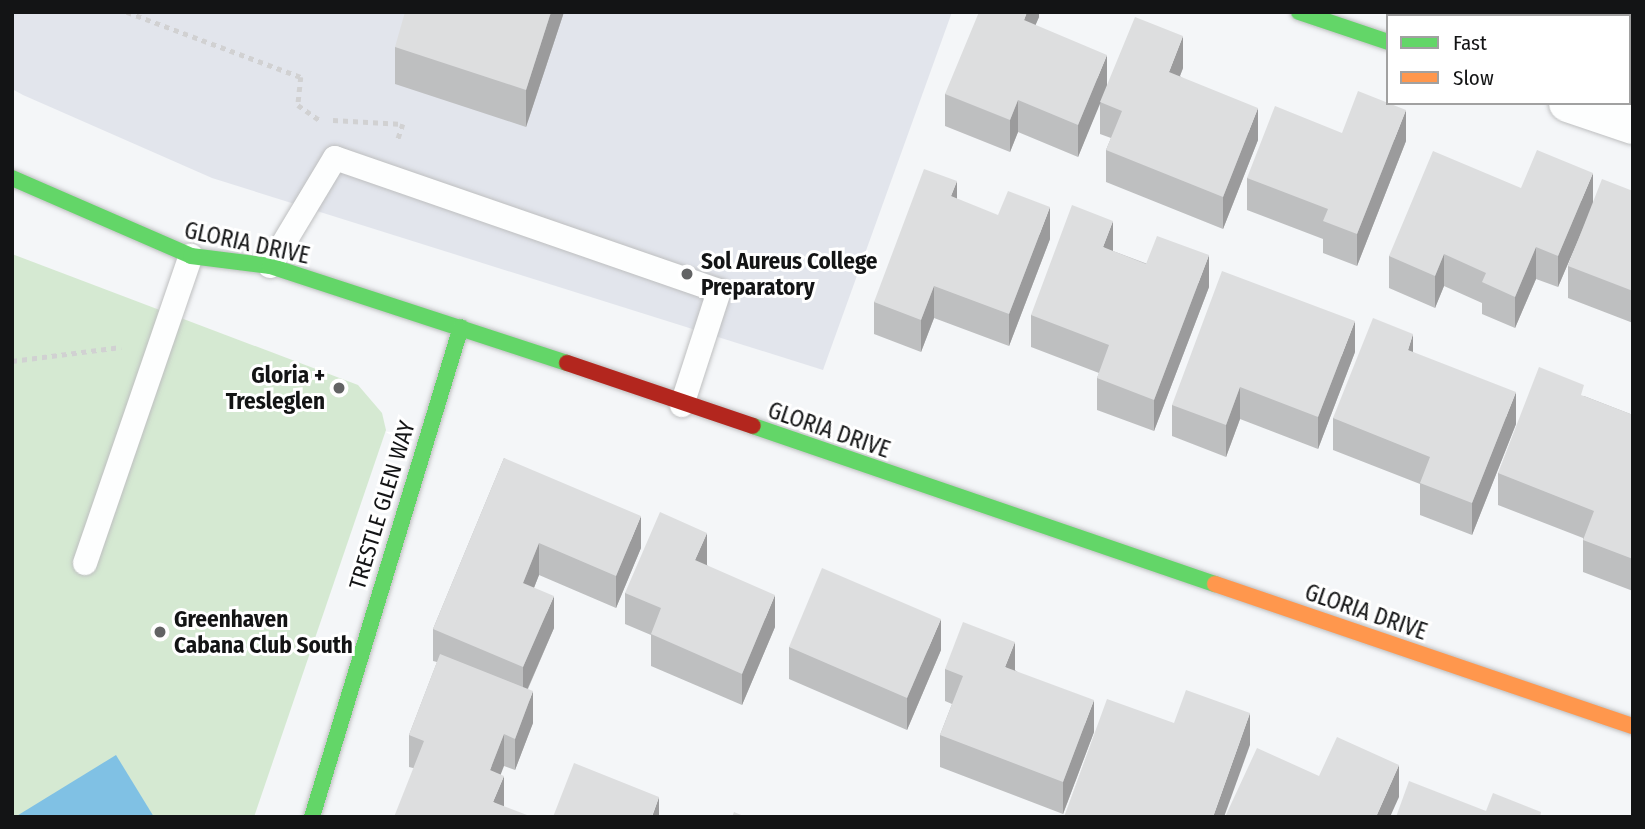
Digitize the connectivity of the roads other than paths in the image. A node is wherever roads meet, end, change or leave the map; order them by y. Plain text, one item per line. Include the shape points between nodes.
1 (1299, 12) edge
2 (1386, 41) edge
3 (1574, 105) edge
4 (1633, 125) edge
5 (12, 178) edge
6 (191, 256) junction
7 (270, 266) junction
8 (461, 327) junction
9 (682, 405) junction
10 (85, 563) dead end
11 (1633, 726) edge
12 (312, 817) edge

1 - 2 street
3 - 4 street
5 - 6 street, GLORIA DRIVE
6 - 7 street, GLORIA DRIVE
6 - 10 lane
7 - 8 street, GLORIA DRIVE
7 - 9 lane via 335,158 719,291
8 - 9 street, GLORIA DRIVE
8 - 12 street, TRESTLE GLEN WAY
9 - 11 street, GLORIA DRIVE

